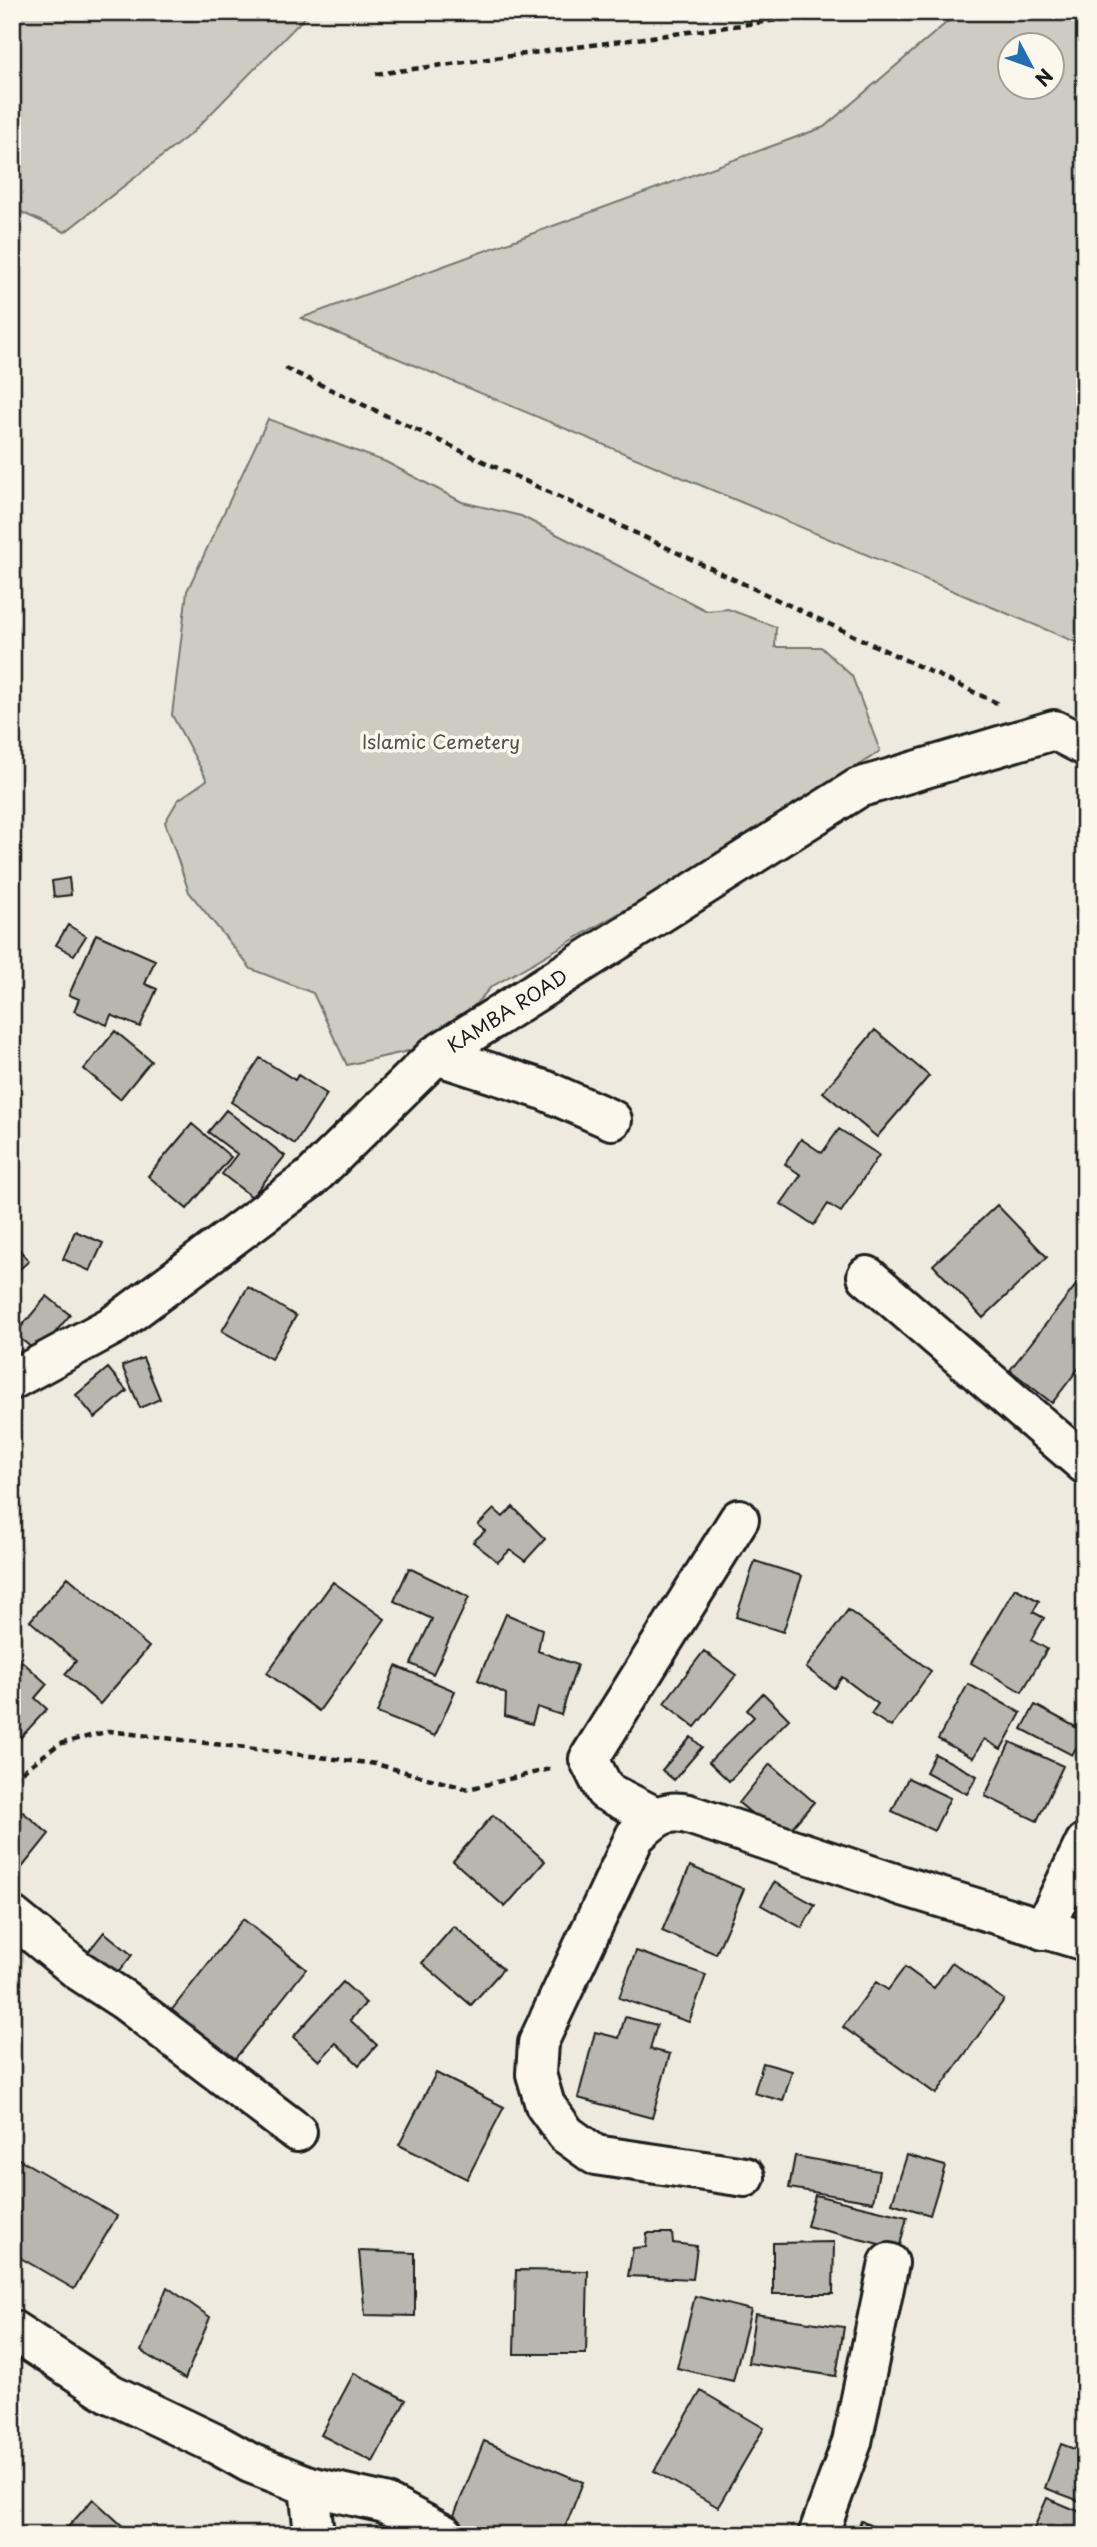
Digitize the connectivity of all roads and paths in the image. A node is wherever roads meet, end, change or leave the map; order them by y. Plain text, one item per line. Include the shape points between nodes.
1 (801, 12) edge
2 (376, 74) dead end
3 (285, 368) dead end
4 (1069, 738) edge
5 (436, 1055) junction
6 (611, 1120) dead end
7 (866, 1276) dead end
8 (12, 1380) edge
9 (1085, 1464) edge
10 (739, 1519) dead end
11 (589, 1759) junction
12 (12, 1779) edge
13 (656, 1817) junction
14 (1085, 1843) edge
15 (12, 1916) edge
16 (1043, 1930) junction
17 (1085, 1941) edge
18 (297, 2132) dead end
19 (745, 2177) dead end
20 (889, 2263) dead end
21 (12, 2330) edge
22 (309, 2486) junction
23 (314, 2535) edge
24 (445, 2535) edge
25 (818, 2535) edge

1 - 2 path via 793,18
3 - 4 path
4 - 5 street, KAMBA ROAD via 859,788
5 - 6 street via 544,1090
5 - 8 street, KAMBA ROAD via 311,1178 114,1325
7 - 9 street
10 - 11 street
11 - 12 path via 468,1789 376,1764 109,1731 59,1744
11 - 13 street via 605,1791
13 - 16 street via 675,1811 688,1814
13 - 19 street via 635,1836 538,2043 536,2074 545,2105 566,2134 595,2155
14 - 16 street
15 - 18 street
16 - 17 street
20 - 25 street via 852,2442
21 - 22 street via 111,2394 250,2463
22 - 23 street
22 - 24 street via 385,2502

